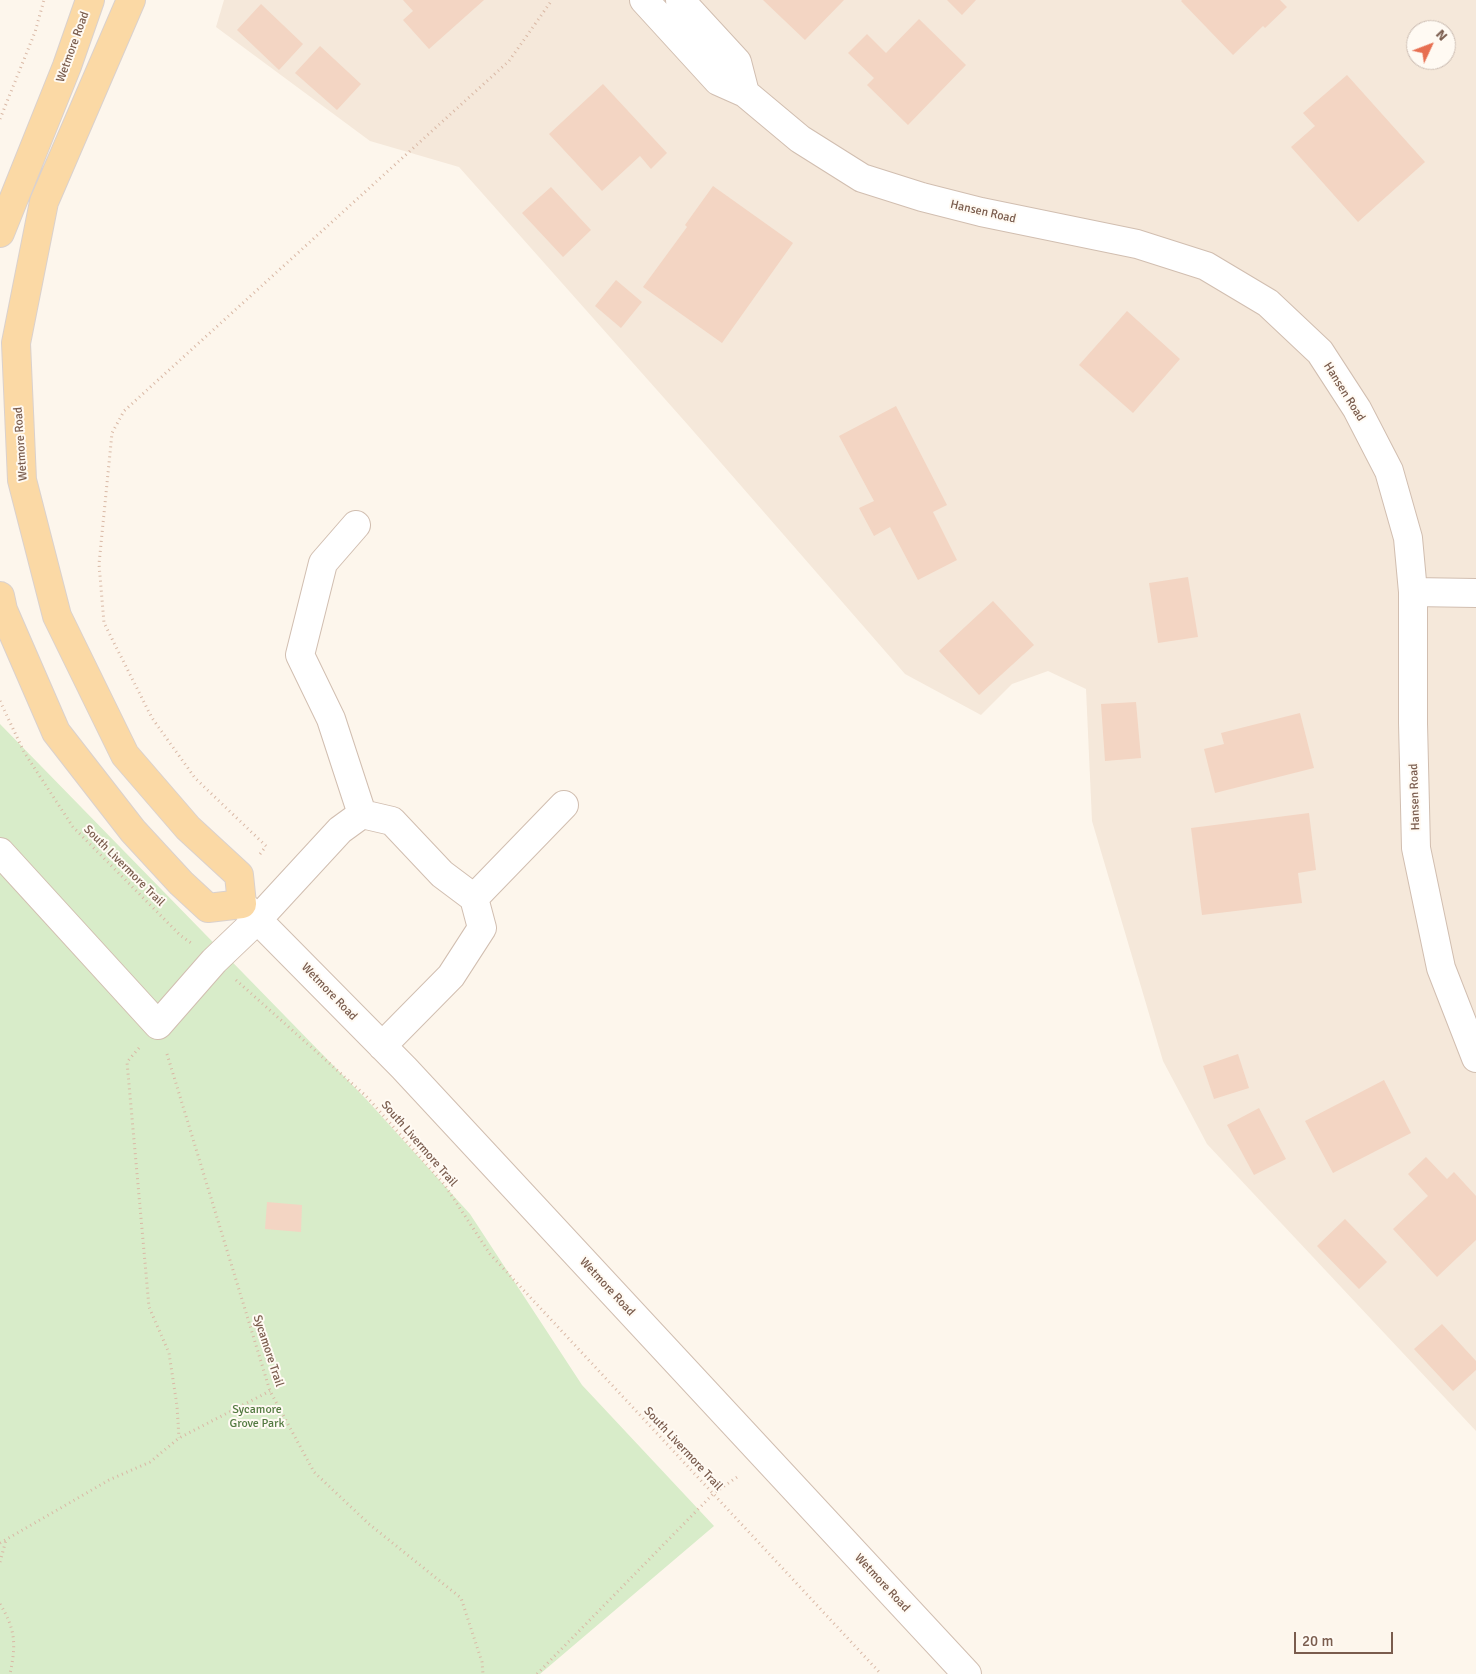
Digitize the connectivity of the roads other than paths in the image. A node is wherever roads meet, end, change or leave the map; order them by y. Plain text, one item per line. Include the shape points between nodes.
1 (90, 0) edge
2 (131, 0) edge
3 (644, 0) edge
4 (680, 0) edge
5 (746, 93) junction
6 (0, 233) edge
7 (356, 525) dead end
8 (1413, 592) junction
9 (1476, 593) edge
10 (0, 596) edge
11 (564, 805) dead end
12 (362, 814) junction
13 (0, 852) edge
14 (474, 898) junction
15 (250, 911) junction
16 (382, 1046) junction
17 (1476, 1058) edge
18 (966, 1674) edge

1 - 6 main road, Wetmore Road
2 - 15 main road, Wetmore Road via 44,202 16,344 22,480 57,616 125,755 188,828 239,875
3 - 5 street, Hansen Road via 718,81
4 - 5 street via 737,62
5 - 8 street, Hansen Road via 800,139 862,178 981,212 1137,244 1206,266 1268,303 1320,352 1357,410 1389,471 1408,538
7 - 12 street via 323,563 300,655 331,719
8 - 9 street
8 - 17 street, Hansen Road via 1416,848 1441,968
10 - 15 main road via 3,610 56,732 127,823 208,908
11 - 14 street
12 - 14 street via 392,821 442,874
12 - 15 street
13 - 15 street via 158,1025 214,961
14 - 16 street via 482,928 451,976
15 - 16 street, Wetmore Road
16 - 18 street, Wetmore Road

